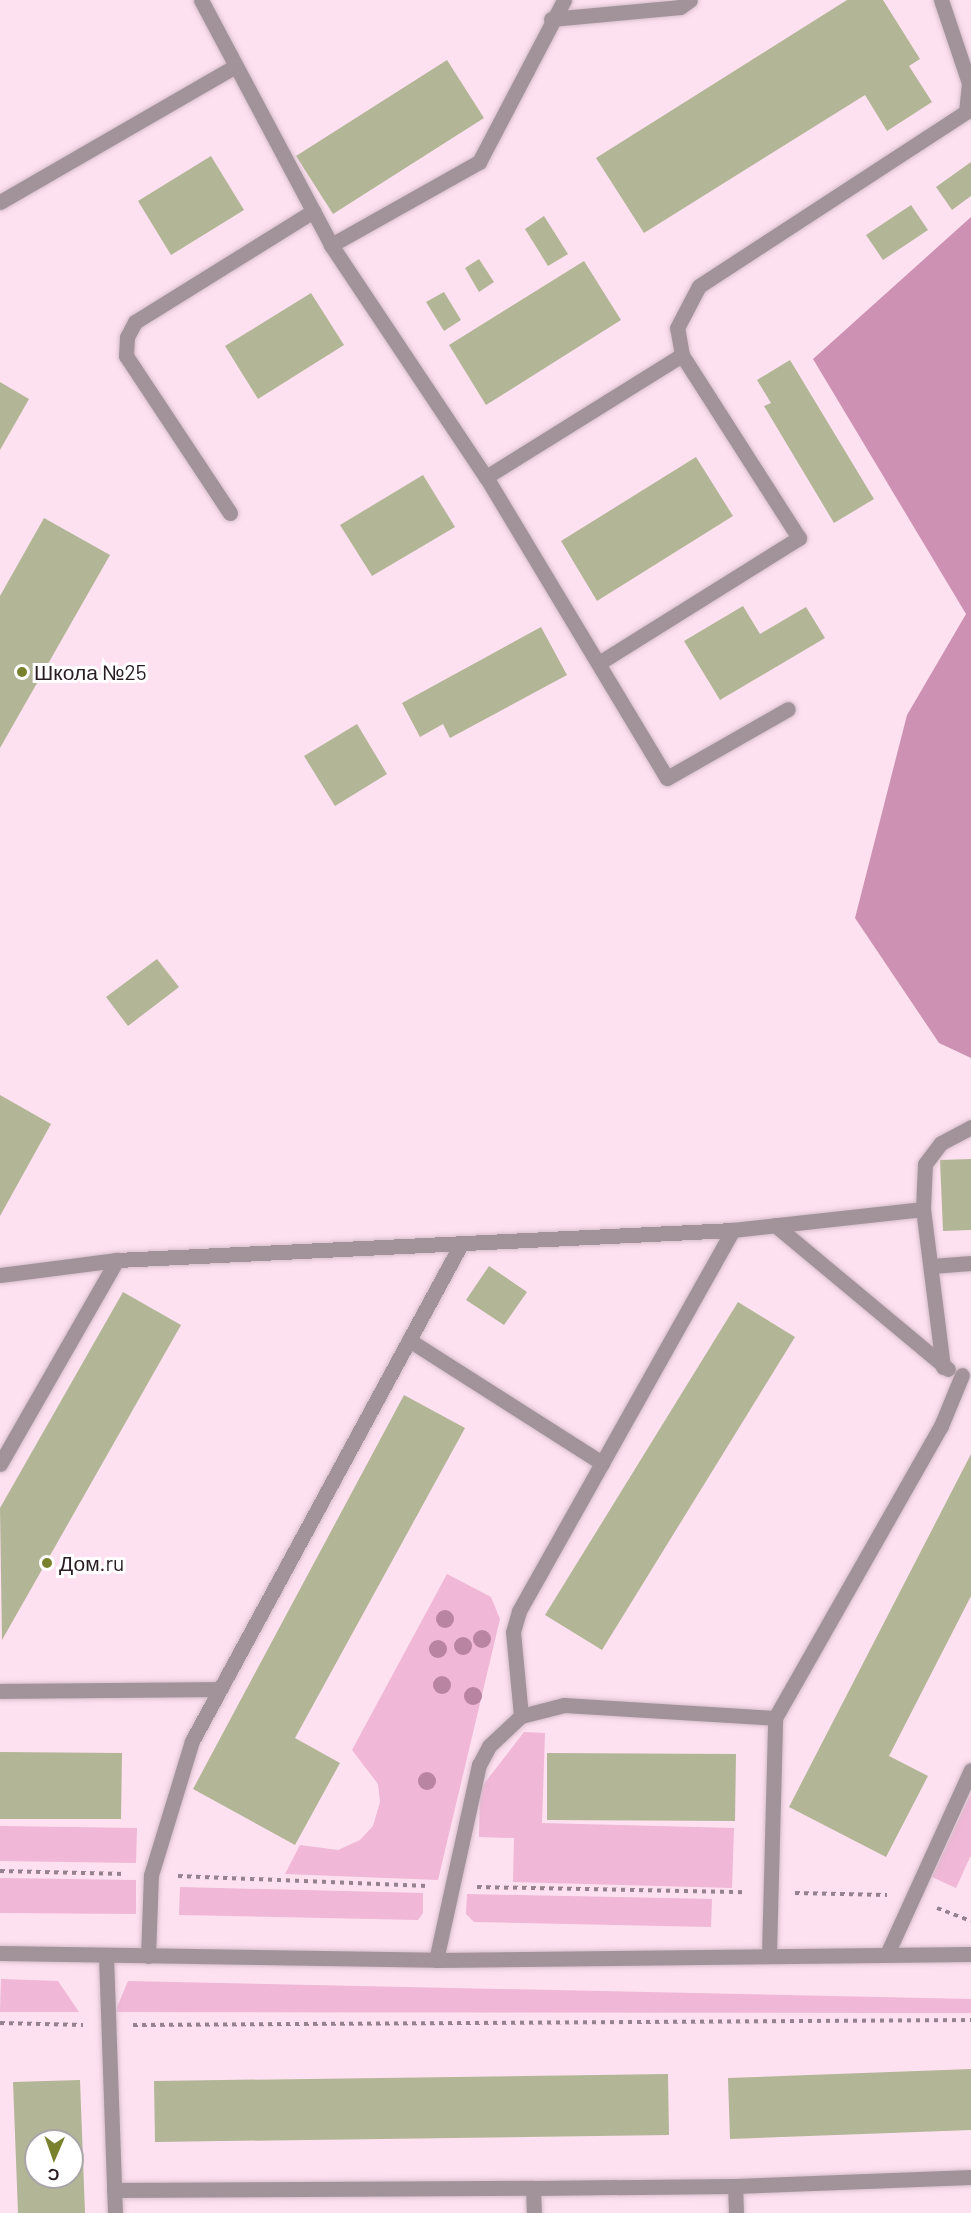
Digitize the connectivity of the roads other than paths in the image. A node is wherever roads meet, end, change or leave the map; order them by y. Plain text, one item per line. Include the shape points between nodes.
1 (201, 0) edge
2 (564, 0) edge
3 (690, 0) edge
4 (941, 0) edge
5 (551, 19) junction
6 (234, 67) junction
7 (0, 202) edge
8 (313, 211) junction
9 (331, 245) junction
10 (682, 355) junction
11 (486, 477) junction
12 (230, 513) dead end
13 (599, 663) junction
14 (788, 709) dead end
15 (971, 1127) edge
16 (923, 1209) junction
17 (775, 1225) junction
18 (733, 1230) junction
19 (459, 1246) junction
20 (117, 1260) junction
21 (971, 1263) edge
22 (931, 1266) junction
23 (0, 1275) edge
24 (409, 1340) junction
25 (943, 1367) junction
26 (966, 1377) edge
27 (602, 1463) junction
28 (0, 1464) edge
29 (220, 1689) junction
30 (0, 1691) edge
31 (521, 1716) junction
32 (776, 1718) junction
33 (971, 1770) edge
34 (0, 1953) edge
35 (769, 1954) junction
36 (886, 1954) junction
37 (971, 1954) edge
38 (106, 1956) junction
39 (148, 1956) junction
40 (436, 1960) junction
41 (971, 2177) edge
42 (735, 2186) junction
43 (533, 2188) junction
44 (114, 2190) junction
45 (115, 2213) edge
46 (534, 2213) edge
47 (736, 2213) edge

1 - 6 street
2 - 5 street
3 - 5 street via 680,7
4 - 10 street via 969,82 966,112 699,286 677,328
5 - 9 street via 479,162
6 - 7 street
6 - 8 street
8 - 9 street
8 - 12 street via 135,322 127,337 126,356
9 - 11 street
10 - 11 street
10 - 13 street via 798,538
11 - 13 street
13 - 14 street via 667,778
15 - 16 street via 941,1143 925,1164
16 - 17 street
16 - 22 street
17 - 18 street
17 - 25 street
18 - 19 street
18 - 27 street
19 - 20 street
19 - 24 street
20 - 23 street
20 - 28 street
21 - 22 street
22 - 25 street
24 - 27 street
24 - 29 street
25 - 26 street
26 - 32 street
27 - 31 street via 519,1611 513,1632
29 - 30 street
29 - 39 street via 192,1741 151,1875
31 - 32 street via 564,1705
31 - 40 street via 489,1746 479,1765
32 - 35 street
33 - 36 street
34 - 38 street
35 - 36 street
35 - 40 street
36 - 37 street
38 - 39 street
38 - 44 street
39 - 40 street
41 - 42 street
42 - 43 street
42 - 47 street
43 - 44 street
43 - 46 street
44 - 45 street

